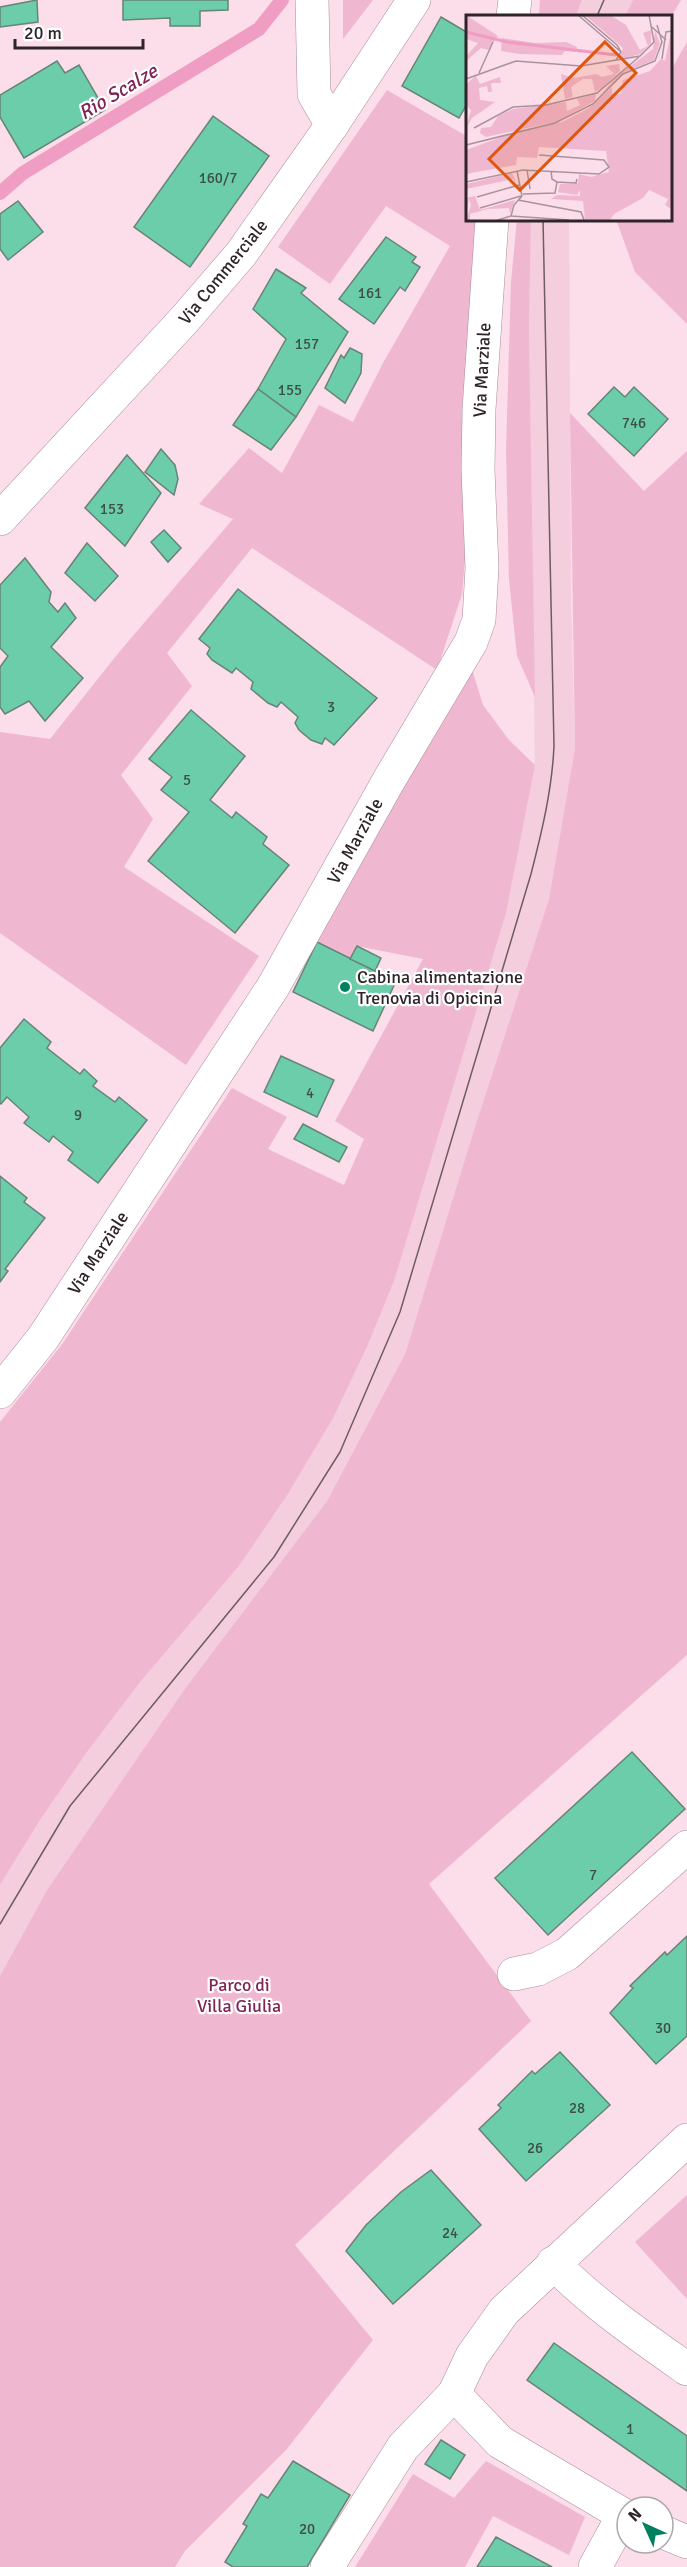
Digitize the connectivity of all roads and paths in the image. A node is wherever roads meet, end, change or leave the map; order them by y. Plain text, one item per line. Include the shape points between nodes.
1 (312, 0) edge
2 (414, 0) edge
3 (515, 0) edge
4 (513, 15) edge
5 (332, 125) junction
6 (492, 220) edge
7 (0, 519) edge
8 (0, 1392) edge
9 (687, 1847) edge
10 (514, 1974) dead end
11 (687, 2140) edge
12 (553, 2263) junction
13 (687, 2369) edge
14 (454, 2394) junction
15 (615, 2511) edge
16 (615, 2534) edge
17 (327, 2567) edge
18 (595, 2567) edge

1 - 5 street via 314,94
2 - 5 street, Via Commerciale
3 - 4 street
5 - 7 street, Via Commerciale via 241,254
6 - 8 street, Via Marziale via 479,409 482,568 479,620 471,642 273,987 43,1338
9 - 10 street via 567,1954 538,1969
11 - 12 street
12 - 13 street via 606,2312
12 - 14 street via 504,2311 472,2356
14 - 15 street via 500,2442
14 - 17 street via 403,2447
16 - 18 street

